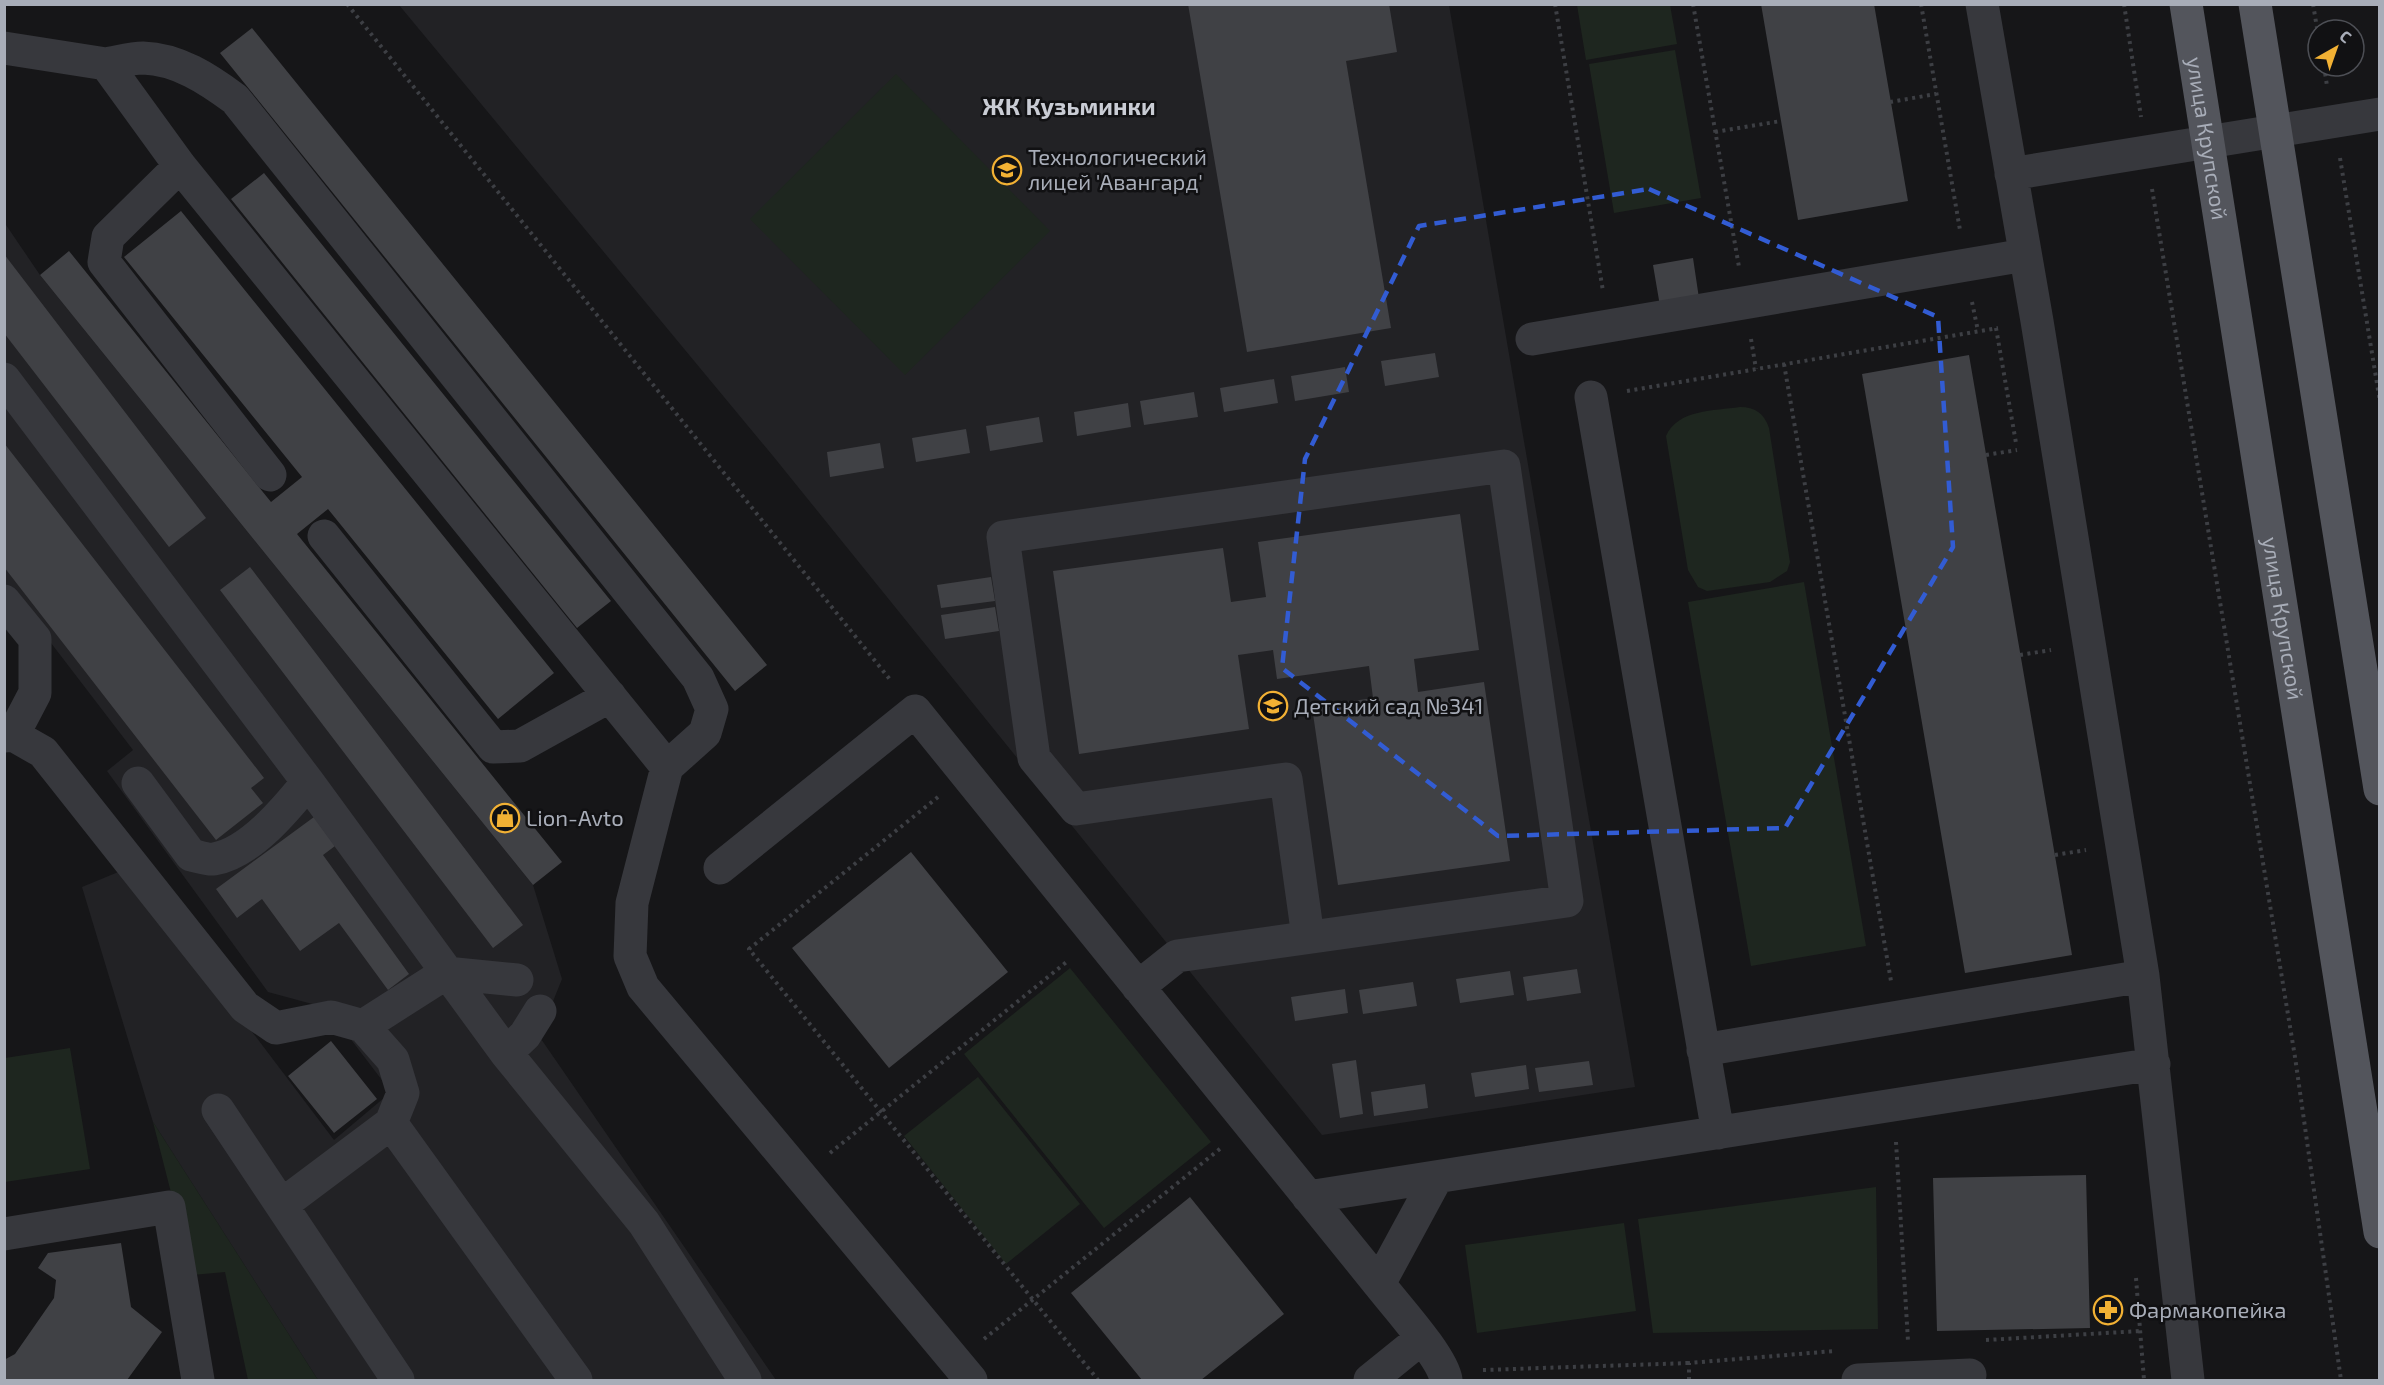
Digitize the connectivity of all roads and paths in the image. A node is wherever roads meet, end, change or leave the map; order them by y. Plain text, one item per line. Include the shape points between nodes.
1 (347, 4) edge
2 (1693, 4) edge
3 (1921, 4) edge
4 (1982, 4) edge
5 (2124, 4) edge
6 (2186, 4) edge
7 (2255, 4) edge
8 (4, 48) edge
9 (106, 64) junction
10 (2326, 78) edge
11 (1936, 94) junction
12 (1890, 102) dead end
13 (2379, 114) edge
14 (1781, 121) dead end
15 (2334, 121) junction
16 (2273, 131) junction
17 (1715, 132) junction
18 (2209, 141) junction
19 (2146, 152) junction
20 (180, 166) junction
21 (2011, 174) junction
22 (2025, 255) junction
23 (1966, 265) junction
24 (1745, 303) junction
25 (2037, 321) junction
26 (1977, 331) junction
27 (1532, 339) dead end
28 (1784, 364) junction
29 (1756, 369) junction
30 (4, 379) edge
31 (1590, 397) joint
32 (2379, 402) edge
33 (2017, 450) dead end
34 (1986, 455) dead end
35 (270, 475) dead end
36 (324, 537) dead end
37 (4, 601) edge
38 (2051, 650) dead end
39 (2020, 655) dead end
40 (610, 696) junction
41 (915, 711) junction
42 (9, 736) edge
43 (667, 767) junction
44 (966, 774) junction
45 (308, 782) junction
46 (138, 783) dead end
47 (2379, 789) edge
48 (2086, 849) dead end
49 (2055, 855) dead end
50 (720, 868) dead end
51 (1098, 937) junction
52 (1308, 937) junction
53 (446, 973) junction
54 (2144, 976) junction
55 (517, 980) dead end
56 (1138, 987) junction
57 (540, 1011) dead end
58 (1897, 1017) junction
59 (363, 1026) junction
60 (1704, 1050) junction
61 (506, 1053) junction
62 (2154, 1064) junction
63 (1894, 1105) junction
64 (219, 1110) dead end
65 (881, 1112) junction
66 (391, 1123) junction
67 (1250, 1125) junction
68 (1718, 1133) junction
69 (842, 1143) dead end
70 (1437, 1177) junction
71 (1308, 1197) junction
72 (283, 1204) junction
73 (2379, 1232) edge
74 (4, 1234) edge
75 (1379, 1284) junction
76 (1033, 1300) junction
77 (994, 1331) dead end
78 (2139, 1332) dead end
79 (1422, 1338) junction
80 (1908, 1345) dead end
81 (1689, 1363) dead end
82 (1970, 1375) dead end
83 (1445, 1376) edge
84 (198, 1380) edge
85 (398, 1380) edge
86 (576, 1380) edge
87 (745, 1380) edge
88 (971, 1380) edge
89 (1098, 1380) edge
90 (1370, 1380) edge
91 (1858, 1380) edge
92 (2144, 1380) edge
93 (2188, 1380) edge
94 (2341, 1380) edge

1 - 41 path
2 - 17 path
3 - 11 path
4 - 21 lane
5 - 19 path
6 - 18 main road, улица Крупской
7 - 16 main road
8 - 9 lane
9 - 20 lane
9 - 43 lane via 143,58 176,64 235,99 698,678 712,710 705,733
10 - 15 path
11 - 12 path
11 - 23 path
13 - 15 lane
14 - 17 path
15 - 16 lane
15 - 32 path
16 - 18 lane
16 - 47 main road
17 - 24 path
18 - 19 lane
18 - 73 main road, улица Крупской
19 - 21 lane
19 - 94 path via 2295,1057
20 - 35 lane via 108,237 104,262
20 - 40 lane
21 - 22 lane
22 - 23 lane
22 - 25 lane
23 - 24 lane
23 - 26 path
24 - 27 lane
24 - 29 path
25 - 26 path
25 - 54 lane
26 - 28 path
28 - 29 path
28 - 58 path
29 - 31 path
30 - 45 lane
31 - 60 lane
33 - 34 path
36 - 40 lane via 493,747 520,746
37 - 42 lane via 35,639 35,693
38 - 39 path
40 - 43 lane
41 - 44 lane
41 - 50 lane
42 - 59 lane via 43,752 246,1007 276,1028 331,1017
43 - 88 lane via 632,903 630,956 643,987
44 - 51 lane
44 - 65 path via 749,949
45 - 46 lane via 282,815 247,844 213,859 191,855
45 - 53 lane
48 - 49 path
51 - 56 lane
51 - 65 path
52 - 52 lane via 1286,779 1076,809 1034,758 1003,537 1504,466 1567,901
52 - 56 lane via 1177,956
53 - 55 lane
53 - 59 lane
53 - 61 lane
54 - 58 lane
54 - 62 lane
56 - 67 lane
57 - 61 lane via 525,1035
58 - 60 lane
59 - 66 lane via 393,1060 403,1093
60 - 68 lane
61 - 87 lane via 644,1222
62 - 63 lane
62 - 93 lane
63 - 68 lane
63 - 80 path
64 - 72 lane
65 - 69 path
65 - 76 path
66 - 72 lane
66 - 86 lane
67 - 71 lane
67 - 76 path
68 - 70 lane
70 - 71 lane
70 - 75 lane
71 - 75 lane
72 - 85 lane
74 - 84 lane via 169,1207
75 - 79 lane
76 - 77 path
76 - 89 path
78 - 92 path
79 - 83 lane
79 - 90 lane
81 - 83 path
82 - 91 lane

